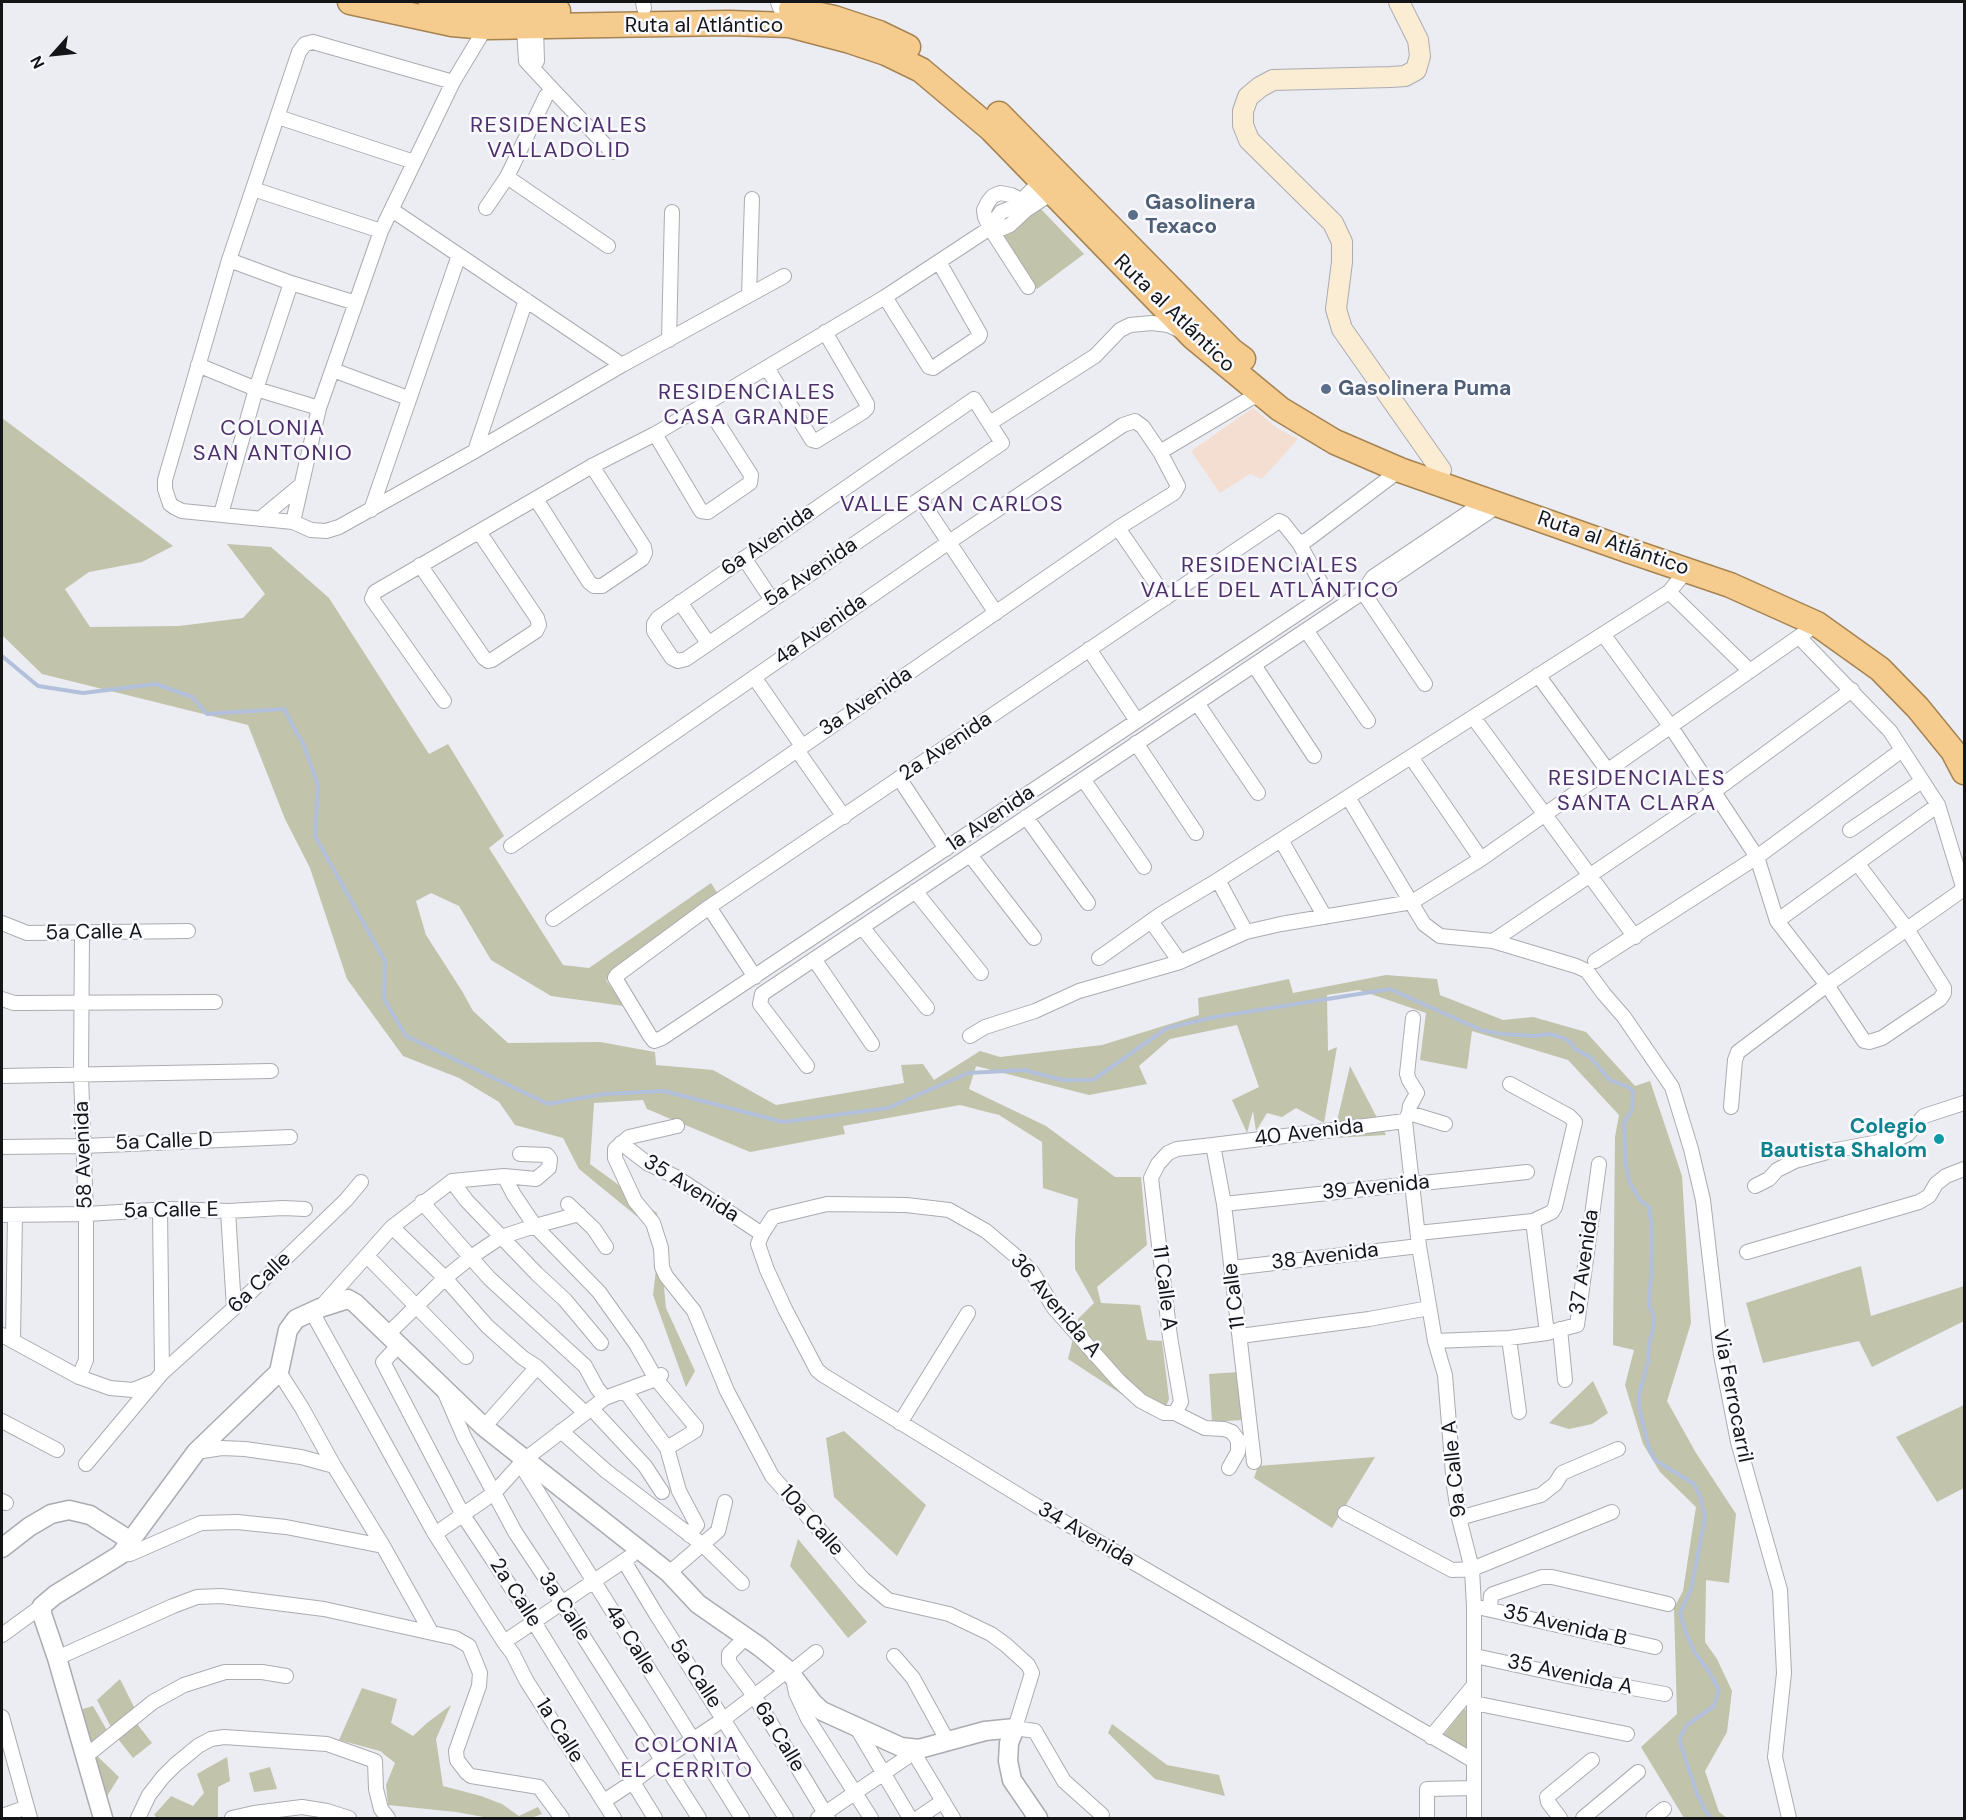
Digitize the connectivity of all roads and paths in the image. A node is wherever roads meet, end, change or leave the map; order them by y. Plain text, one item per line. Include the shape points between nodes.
1 (350, 2) edge
2 (419, 2) edge
3 (1399, 2) edge
4 (643, 5) edge
5 (779, 5) edge
6 (486, 27) junction
7 (530, 28) junction
8 (453, 82) junction
9 (552, 89) junction
10 (278, 117) junction
11 (612, 152) dead end
12 (414, 162) junction
13 (507, 177) junction
14 (1046, 187) junction
15 (253, 189) junction
16 (752, 199) dead end
17 (486, 208) dead end
18 (1080, 209) junction
19 (392, 210) junction
20 (672, 212) dead end
21 (990, 228) junction
22 (381, 231) junction
23 (608, 246) dead end
24 (459, 255) junction
25 (229, 260) junction
26 (939, 262) junction
27 (784, 276) dead end
28 (291, 283) junction
29 (1028, 287) dead end
30 (749, 295) junction
31 (885, 297) junction
32 (526, 300) junction
33 (356, 303) junction
34 (825, 332) junction
35 (1193, 337) junction
36 (669, 340) junction
37 (198, 365) junction
38 (622, 365) junction
39 (767, 368) junction
40 (333, 369) junction
41 (256, 389) junction
42 (1262, 396) junction
43 (408, 398) junction
44 (705, 403) junction
45 (319, 408) junction
46 (990, 423) junction
47 (655, 434) junction
48 (475, 451) junction
49 (1160, 452) junction
50 (592, 466) junction
51 (1400, 470) junction
52 (1441, 470) junction
53 (301, 485) junction
54 (536, 499) junction
55 (920, 499) junction
56 (1493, 502) junction
57 (371, 510) junction
58 (221, 514) junction
59 (260, 519) junction
60 (293, 522) junction
61 (1118, 528) junction
62 (479, 532) junction
63 (949, 542) junction
64 (1299, 543) junction
65 (744, 558) junction
66 (420, 565) junction
67 (1687, 570) junction
68 (1363, 592) junction
69 (1669, 592) junction
70 (1166, 598) junction
71 (772, 600) junction
72 (680, 602) junction
73 (996, 613) junction
74 (1306, 630) junction
75 (1808, 630) junction
76 (1603, 634) junction
77 (708, 643) junction
78 (1089, 649) junction
79 (678, 661) joint
80 (1254, 665) junction
81 (1750, 671) junction
82 (1538, 675) junction
83 (754, 677) junction
84 (1425, 684) dead end
85 (1852, 690) junction
86 (444, 701) dead end
87 (1197, 703) junction
88 (1473, 717) junction
89 (1137, 721) junction
90 (1368, 721) dead end
91 (1671, 728) junction
92 (1965, 742) edge
93 (1136, 743) junction
94 (800, 748) junction
95 (1902, 750) junction
96 (1314, 756) dead end
97 (1411, 757) junction
98 (1608, 771) junction
99 (1965, 772) edge
100 (899, 778) junction
101 (1083, 779) junction
102 (1922, 781) junction
103 (1713, 792) junction
104 (1258, 793) dead end
105 (1348, 797) junction
106 (1938, 805) junction
107 (1545, 815) junction
108 (844, 817) junction
109 (1026, 817) junction
110 (1850, 830) dead end
111 (1196, 834) dead end
112 (1281, 840) junction
113 (511, 846) dead end
114 (946, 849) junction
115 (970, 855) junction
116 (1757, 857) junction
117 (1481, 860) junction
118 (1857, 863) junction
119 (1144, 867) dead end
120 (1590, 876) junction
121 (1218, 880) junction
122 (1964, 890) edge
123 (915, 891) junction
124 (1412, 902) junction
125 (1088, 903) dead end
126 (709, 907) junction
127 (1326, 917) junction
128 (553, 919) dead end
129 (1151, 921) junction
130 (1777, 921) junction
131 (2, 922) edge
132 (862, 927) junction
133 (1908, 929) junction
134 (188, 931) dead end
135 (1246, 932) junction
136 (82, 933) junction
137 (1635, 937) junction
138 (1034, 938) dead end
139 (1493, 941) junction
140 (1099, 958) dead end
141 (814, 959) junction
142 (1595, 961) dead end
143 (1180, 962) junction
144 (981, 973) dead end
145 (755, 977) junction
146 (1827, 985) junction
147 (2, 999) edge
148 (215, 1002) dead end
149 (83, 1004) junction
150 (927, 1008) dead end
151 (1413, 1018) dead end
152 (969, 1036) dead end
153 (654, 1041) joint
154 (872, 1044) dead end
155 (807, 1066) dead end
156 (271, 1071) dead end
157 (81, 1075) junction
158 (2, 1076) edge
159 (1510, 1084) dead end
160 (1965, 1103) edge
161 (1731, 1107) dead end
162 (1407, 1117) junction
163 (1445, 1124) dead end
164 (677, 1126) dead end
165 (290, 1137) dead end
166 (621, 1143) junction
167 (1206, 1145) junction
168 (83, 1146) junction
169 (2, 1147) edge
170 (520, 1154) dead end
171 (1158, 1164) joint
172 (1599, 1164) dead end
173 (1965, 1169) edge
174 (1527, 1172) dead end
175 (504, 1176) junction
176 (452, 1181) junction
177 (361, 1182) dead end
178 (1413, 1185) junction
179 (1755, 1186) dead end
180 (422, 1202) junction
181 (568, 1204) dead end
182 (1224, 1204) junction
183 (160, 1209) junction
184 (305, 1209) dead end
185 (228, 1211) junction
186 (86, 1214) junction
187 (579, 1214) junction
188 (8, 1215) edge
189 (1533, 1221) junction
190 (535, 1226) junction
191 (392, 1227) junction
192 (762, 1234) junction
193 (501, 1237) junction
194 (1418, 1239) junction
195 (606, 1247) dead end
196 (1747, 1252) dead end
197 (367, 1256) junction
198 (471, 1257) junction
199 (1232, 1268) junction
200 (445, 1278) junction
201 (416, 1305) junction
202 (234, 1308) junction
203 (1430, 1308) junction
204 (316, 1310) junction
205 (968, 1313) dead end
206 (1554, 1331) junction
207 (1240, 1336) junction
208 (7, 1338) edge
209 (1509, 1338) junction
210 (393, 1341) junction
211 (1435, 1341) junction
212 (601, 1343) dead end
213 (466, 1357) dead end
214 (537, 1367) junction
215 (279, 1372) junction
216 (659, 1376) junction
217 (79, 1377) junction
218 (159, 1377) junction
219 (1565, 1380) dead end
220 (443, 1389) junction
221 (625, 1391) junction
222 (605, 1398) junction
223 (588, 1411) junction
224 (1519, 1412) dead end
225 (1175, 1413) junction
226 (2, 1421) edge
227 (900, 1423) junction
228 (484, 1427) junction
229 (561, 1431) junction
230 (667, 1448) junction
231 (1618, 1449) dead end
232 (57, 1450) dead end
233 (196, 1452) junction
234 (524, 1460) junction
235 (1254, 1462) dead end
236 (86, 1464) dead end
237 (334, 1466) junction
238 (1229, 1468) dead end
239 (662, 1492) dead end
240 (494, 1493) junction
241 (725, 1502) dead end
242 (1345, 1512) dead end
243 (1612, 1512) dead end
244 (463, 1515) junction
245 (1459, 1518) junction
246 (435, 1534) junction
247 (689, 1535) junction
248 (703, 1545) junction
249 (383, 1546) junction
250 (2, 1548) edge
251 (125, 1548) junction
252 (631, 1555) junction
253 (1472, 1569) junction
254 (669, 1573) junction
255 (592, 1581) junction
256 (742, 1583) dead end
257 (562, 1603) junction
258 (1668, 1604) dead end
259 (42, 1605) junction
260 (1474, 1607) junction
261 (1490, 1608) junction
262 (534, 1622) junction
263 (431, 1632) junction
264 (2, 1635) edge
265 (745, 1638) junction
266 (504, 1642) junction
267 (1655, 1647) dead end
268 (816, 1652) dead end
269 (894, 1656) dead end
270 (1475, 1656) junction
271 (57, 1658) junction
272 (790, 1673) junction
273 (286, 1676) dead end
274 (1474, 1685) junction
275 (1665, 1694) dead end
276 (755, 1696) junction
277 (1474, 1703) junction
278 (2, 1717) edge
279 (724, 1719) junction
280 (855, 1725) junction
281 (1015, 1728) junction
282 (1627, 1734) dead end
283 (1431, 1737) junction
284 (692, 1740) junction
285 (947, 1740) junction
286 (918, 1753) junction
287 (86, 1756) junction
288 (662, 1760) junction
289 (1592, 1760) dead end
290 (1474, 1761) junction
291 (1638, 1772) dead end
292 (883, 1773) junction
293 (633, 1782) junction
294 (1474, 1788) junction
295 (856, 1792) junction
296 (604, 1801) junction
297 (943, 1801) junction
298 (1664, 1809) dead end
299 (29, 1813) edge
300 (1102, 1815) dead end
301 (2, 1816) edge
302 (1590, 1816) edge
303 (824, 1817) edge
304 (103, 1818) edge
305 (138, 1818) edge
306 (232, 1818) edge
307 (349, 1818) edge
308 (388, 1818) edge
309 (562, 1818) edge
310 (614, 1818) edge
311 (655, 1818) edge
312 (699, 1818) edge
313 (742, 1818) edge
314 (786, 1818) edge
315 (871, 1818) edge
316 (910, 1818) edge
317 (918, 1818) edge
318 (953, 1818) edge
319 (1038, 1818) edge
320 (1427, 1818) edge
321 (1474, 1818) edge
322 (1560, 1818) edge
323 (1653, 1818) edge
324 (1789, 1818) edge

1 - 6 highway, Ruta al Atlántico via 452,24
2 - 4 highway, Ruta al Atlántico via 528,11
3 - 52 main road via 1418,40 1420,56 1416,70 1391,77 1273,80 1248,97 1243,125 1249,140 1333,223 1342,242 1336,309 1342,328
4 - 5 highway, Ruta al Atlántico
5 - 18 highway, Ruta al Atlántico via 879,33 925,56 963,82 1009,124
6 - 7 highway, Ruta al Atlántico
6 - 8 street
7 - 9 street via 526,61
7 - 14 highway, Ruta al Atlántico via 766,24 789,25 850,41 921,70 991,129
8 - 10 street via 313,42 305,44 299,52
8 - 12 street
9 - 11 street
9 - 13 street
10 - 12 street
10 - 15 street
12 - 19 street
13 - 17 street
13 - 23 street
14 - 18 highway, Ruta al Atlántico
14 - 21 street via 1020,206 1001,212
15 - 22 street
15 - 25 street
16 - 30 street
18 - 35 highway, Ruta al Atlántico
18 - 52 highway, Ruta al Atlántico via 1231,350 1288,396 1371,443
19 - 22 street
19 - 24 street
20 - 36 street
21 - 26 street
21 - 29 street
22 - 33 street
24 - 32 street
24 - 43 street
25 - 28 street
25 - 37 street
26 - 31 street
26 - 31 street via 980,334 933,368
27 - 30 street
28 - 33 street
28 - 41 street
30 - 36 street
31 - 34 street
32 - 38 street
32 - 48 street
33 - 40 street
34 - 39 street
34 - 39 street via 867,408 816,441
35 - 42 highway, Ruta al Atlántico
35 - 46 street via 1168,325 1130,325 1095,356
36 - 38 street
37 - 41 street
37 - 58 street via 165,489 174,507
38 - 48 street
39 - 44 street
40 - 43 street
40 - 45 street
41 - 45 street
41 - 58 street
42 - 49 street via 1251,398
42 - 51 highway, Ruta al Atlántico via 1335,442
43 - 57 street
44 - 47 street
44 - 47 street via 752,479 708,512 701,511
45 - 53 street
46 - 55 street, 5a Avenida via 1002,443
46 - 65 street, 6a Avenida via 974,399
47 - 50 street
48 - 57 street
49 - 61 street, 3a Avenida via 1178,486 1174,493
49 - 63 street, 4a Avenida via 1143,427 1135,421 1124,425
50 - 54 street
50 - 54 street via 645,553 602,586 589,582
51 - 56 highway, Ruta al Atlántico
51 - 64 street
52 - 92 highway, Ruta al Atlántico via 1777,589 1825,611 1889,657 1928,696
53 - 59 street
53 - 60 street
54 - 62 street
55 - 63 street
55 - 71 street, 5a Avenida
56 - 67 highway, Ruta al Atlántico
56 - 68 street via 1374,577
57 - 60 street via 326,531
58 - 59 street
59 - 60 street
61 - 70 street
61 - 73 street, 3a Avenida
62 - 66 street
62 - 66 street via 539,625 536,631 492,660 484,658
63 - 73 street
63 - 83 street, 4a Avenida
64 - 70 street, 2a Avenida via 1279,521
64 - 89 street, 1a Avenida via 1327,594
65 - 71 street
65 - 72 street, 6a Avenida
66 - 86 street via 375,592 372,599
67 - 69 street
67 - 75 highway, Ruta al Atlántico via 1730,585
68 - 74 street
68 - 84 street
69 - 76 street
69 - 81 street
70 - 78 street, 2a Avenida
71 - 77 street, 5a Avenida
72 - 77 street
72 - 79 street, 6a Avenida via 654,624 654,631
73 - 94 street, 3a Avenida
74 - 80 street
74 - 90 street
75 - 81 street
75 - 85 street
75 - 99 highway, Ruta al Atlántico via 1880,669 1918,708
76 - 82 street
76 - 91 street
77 - 79 street, 5a Avenida
78 - 89 street
78 - 100 street, 2a Avenida
80 - 87 street
80 - 96 street
81 - 91 street
82 - 88 street
82 - 98 street
83 - 94 street
83 - 113 street, 4a Avenida
85 - 95 street
85 - 103 street
87 - 93 street
87 - 104 street
88 - 97 street
88 - 107 street
89 - 114 street, 1a Avenida
91 - 98 street
91 - 103 street
93 - 101 street
93 - 111 street
94 - 108 street
94 - 128 street, 3a Avenida
95 - 102 street
95 - 116 street
97 - 105 street
97 - 117 street
98 - 107 street
100 - 108 street, 2a Avenida
100 - 114 street
101 - 109 street
101 - 119 street
102 - 106 street
102 - 110 street
103 - 116 street
103 - 120 street
105 - 112 street
105 - 124 street, Via Ferrocarril
106 - 118 street
106 - 122 street
107 - 117 street
107 - 120 street
108 - 126 street, 2a Avenida
109 - 115 street
109 - 125 street
112 - 121 street
112 - 127 street
114 - 145 street, 1a Avenida
115 - 123 street
115 - 138 street
116 - 130 street
116 - 137 street
117 - 124 street
118 - 130 street
118 - 133 street
120 - 137 street
120 - 139 street
121 - 129 street
121 - 135 street
122 - 133 street
123 - 132 street
123 - 144 street
124 - 127 street
124 - 139 street, Via Ferrocarril via 1424,924 1440,936
126 - 145 street
126 - 153 street, 2a Avenida via 615,977
127 - 135 street
129 - 140 street
129 - 143 street
130 - 146 street
131 - 136 street, 5a Calle A via 27,933
132 - 141 street
132 - 150 street
133 - 146 street
133 - 146 street via 1944,988 1940,999 1882,1038 1869,1042 1864,1041
134 - 136 street, 5a Calle A
135 - 143 street
136 - 149 street, 58 Avenida
137 - 142 street
139 - 324 street, Via Ferrocarril via 1587,971 1672,1087 1703,1200 1721,1355 1738,1442 1780,1590 1784,1673 1775,1757
141 - 154 street
141 - 155 street via 762,994 760,1000
143 - 152 street via 1079,991
145 - 153 street, 1a Avenida
146 - 161 street via 1738,1052
147 - 149 street via 14,1004
148 - 149 street
149 - 157 street, 58 Avenida
151 - 162 street, 9a Calle A via 1407,1074 1417,1093
156 - 157 street
157 - 158 street
157 - 168 street, 58 Avenida
159 - 189 street via 1575,1122 1555,1206 1550,1214
160 - 179 street via 1924,1116 1899,1138 1795,1161
162 - 163 street
162 - 167 street, 40 Avenida
162 - 178 street, 9a Calle A
164 - 166 street via 628,1137
165 - 168 street, 5a Calle D
166 - 192 street, 35 Avenida
166 - 281 street, 10a Calle via 615,1149 615,1158 636,1201 652,1223 666,1276 694,1311 727,1391 772,1476 863,1580 888,1600 949,1614 991,1634 1028,1665 1032,1673
167 - 171 street, 40 Avenida via 1177,1149
167 - 182 street, 11 Calle
168 - 169 street, 5a Calle D
168 - 186 street, 58 Avenida
170 - 175 street via 547,1155 549,1168 537,1179
171 - 225 street, 11 Calle A via 1151,1178 1180,1402
172 - 206 street, 37 Avenida via 1577,1323
173 - 196 street via 1946,1176 1919,1202
174 - 178 street, 39 Avenida
175 - 176 street
175 - 190 street
176 - 180 street
176 - 193 street
177 - 202 street, 6a Calle
178 - 182 street, 39 Avenida
178 - 194 street, 9a Calle A
180 - 191 street
180 - 198 street
181 - 187 street
182 - 199 street, 11 Calle
183 - 185 street, 5a Calle E
183 - 186 street, 5a Calle E
183 - 218 street
184 - 185 street, 5a Calle E
185 - 202 street
186 - 188 street, 5a Calle E
186 - 217 street, 58 Avenida via 86,1360
187 - 190 street
187 - 195 street
188 - 208 street
189 - 194 street, 38 Avenida
189 - 206 street
190 - 193 street
190 - 216 street via 599,1292
191 - 197 street
191 - 200 street
192 - 225 street, 36 Avenida A via 773,1217 827,1204 949,1210 986,1231 1032,1272 1054,1308 1141,1401 1164,1413
192 - 227 street, 34 Avenida via 759,1251 817,1370
193 - 198 street
193 - 212 street via 565,1300
194 - 199 street, 38 Avenida
194 - 203 street, 9a Calle A
197 - 201 street
197 - 204 street
198 - 200 street
198 - 222 street via 585,1366
199 - 207 street, 11 Calle
200 - 201 street
200 - 214 street via 487,1326
201 - 210 street
201 - 213 street
202 - 218 street, 6a Calle
203 - 207 street
203 - 211 street, 9a Calle A
204 - 210 street via 344,1299 352,1301
204 - 215 street via 296,1320 288,1330
204 - 246 street, 1a Calle
205 - 227 street
206 - 209 street, 37 Avenida
206 - 219 street
207 - 235 street, 11 Calle
208 - 217 street, 6a Calle
209 - 211 street, 37 Avenida
209 - 224 street
210 - 220 street
210 - 244 street, 2a Calle via 383,1362
211 - 245 street, 9a Calle A via 1445,1375
214 - 223 street
214 - 228 street
215 - 233 street
215 - 237 street
216 - 221 street
216 - 230 street via 696,1427
217 - 218 street, 6a Calle via 122,1390 145,1387
218 - 236 street, 6a Calle
220 - 228 street
220 - 240 street, 3a Calle
221 - 222 street
221 - 230 street
222 - 223 street
223 - 229 street
223 - 239 street via 645,1466
225 - 238 street, 36 Avenida A via 1205,1428 1232,1432 1238,1440 1238,1452
226 - 232 street
227 - 283 street, 34 Avenida
228 - 234 street
229 - 234 street
229 - 247 street
230 - 247 street via 679,1491 697,1525
231 - 245 street via 1562,1473 1541,1495
233 - 237 street via 245,1449
233 - 251 street
234 - 240 street
234 - 252 street
234 - 255 street, 4a Calle via 526,1473
237 - 249 street
240 - 244 street
240 - 257 street, 3a Calle
241 - 248 street via 718,1532
242 - 253 street via 1452,1570
243 - 253 street
244 - 246 street
244 - 262 street, 2a Calle
245 - 253 street, 9a Calle A
246 - 266 street, 1a Calle
247 - 248 street
248 - 254 street
248 - 256 street
249 - 251 street via 286,1527 237,1522 201,1523 130,1554
249 - 263 street
250 - 251 street via 51,1514 69,1510 90,1515
251 - 259 street
252 - 254 street
252 - 255 street
252 - 279 street, 5a Calle via 656,1614
253 - 260 street, 9a Calle A
254 - 265 street via 698,1604
255 - 257 street
255 - 284 street, 4a Calle
257 - 262 street
257 - 288 street, 3a Calle
258 - 261 street via 1542,1577 1493,1594
259 - 264 street
259 - 271 street
260 - 261 street, 35 Avenida B
260 - 270 street, 9a Calle A
261 - 267 street, 35 Avenida B
262 - 266 street
262 - 293 street, 2a Calle
263 - 271 street via 324,1609 220,1596 173,1606
263 - 309 street via 469,1646 480,1672 479,1686 456,1751 458,1760 471,1776 539,1787
265 - 272 street
265 - 276 street, 6a Calle via 728,1658
266 - 296 street, 1a Calle
268 - 272 street
269 - 285 street via 913,1678
270 - 274 street, 9a Calle A
270 - 275 street, 35 Avenida A
271 - 287 street
272 - 276 street
272 - 280 street via 822,1711
272 - 295 street via 808,1719
273 - 287 street via 225,1672 184,1685 153,1702
274 - 277 street, 9a Calle A
274 - 283 street
276 - 279 street
276 - 303 street, 6a Calle
277 - 282 street
277 - 290 street, 9a Calle A
278 - 299 street
279 - 284 street
279 - 314 street, 5a Calle
280 - 286 street
280 - 292 street
281 - 285 street
281 - 300 street via 1035,1731 1064,1781
281 - 319 street, 10a Calle via 1009,1743 1012,1780
283 - 290 street, 34 Avenida
284 - 288 street
284 - 313 street, 4a Calle
285 - 286 street
286 - 292 street
286 - 297 street
287 - 304 street
288 - 293 street
288 - 312 street, 3a Calle
289 - 322 street via 1547,1797
290 - 294 street, 9a Calle A
291 - 302 street
292 - 295 street
292 - 316 street
293 - 296 street
293 - 311 street, 2a Calle
294 - 320 street via 1427,1790
294 - 321 street, 9a Calle A
295 - 303 street
295 - 315 street
296 - 310 street, 1a Calle
297 - 317 street
297 - 318 street
298 - 323 street
299 - 301 street
305 - 308 street via 149,1795 175,1765 198,1746 225,1737 327,1744 375,1761 376,1790
306 - 307 street via 302,1807

